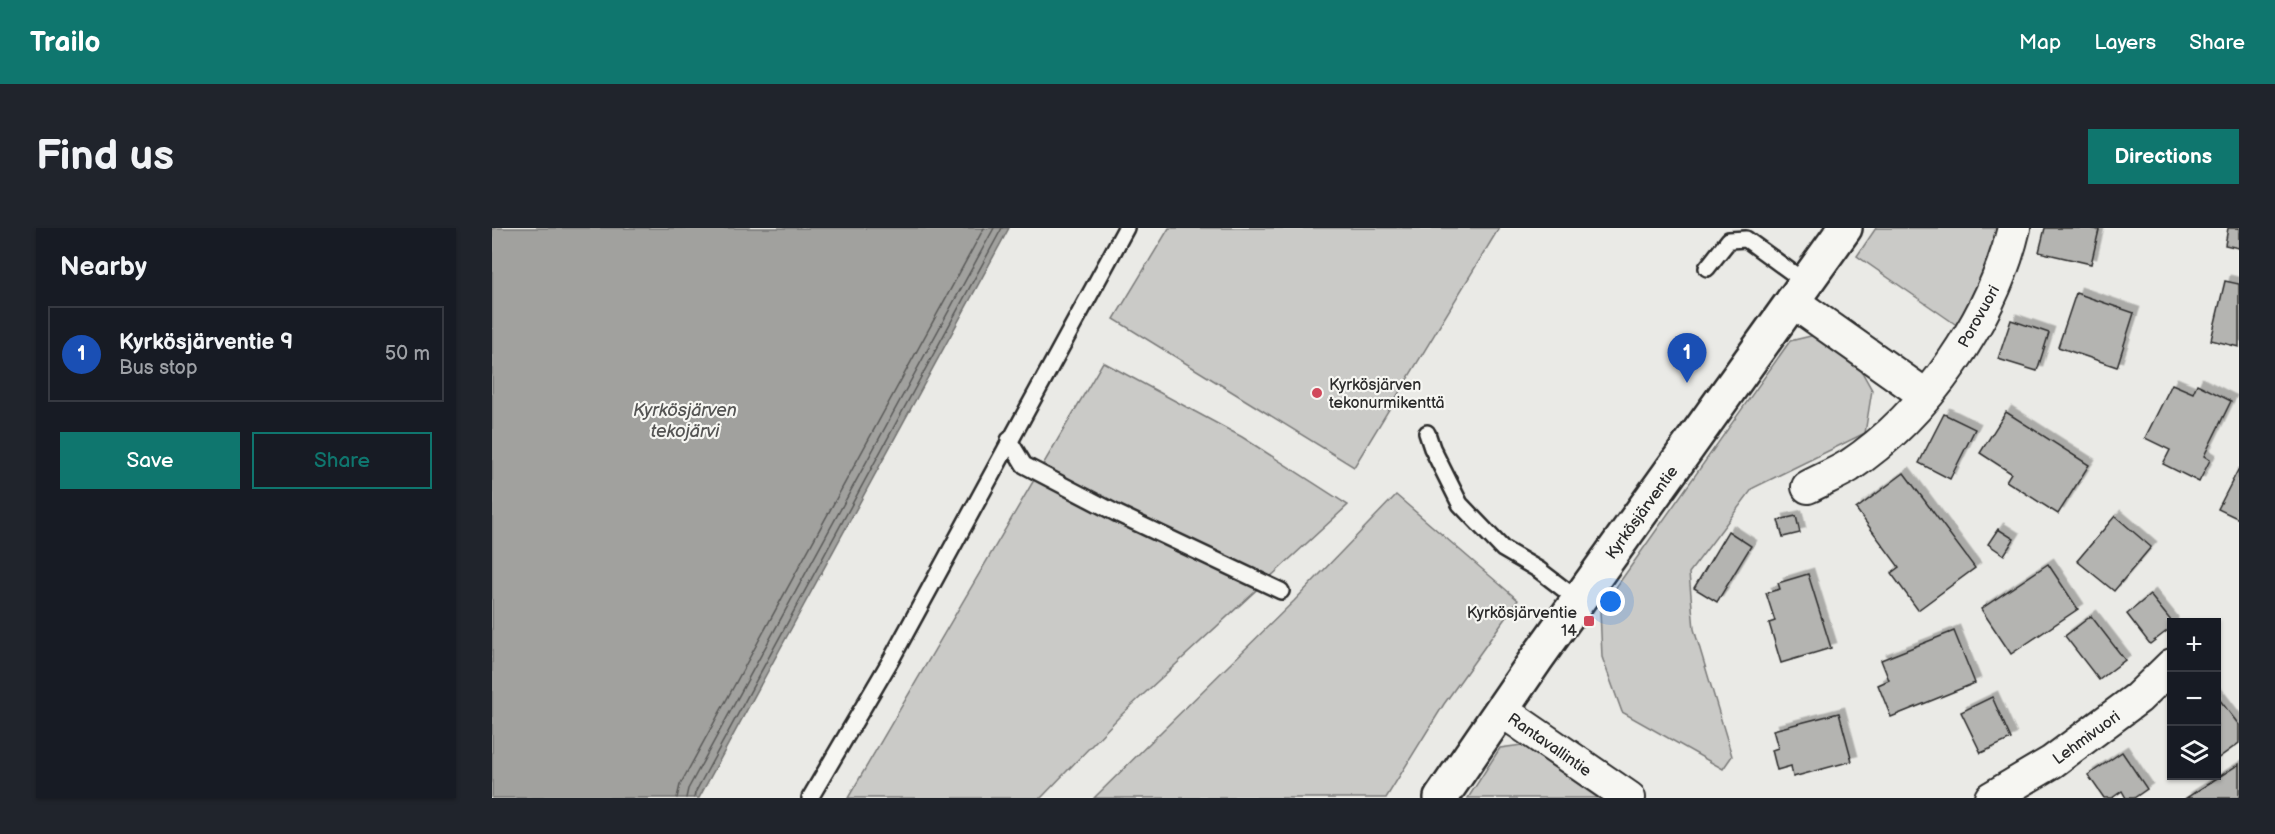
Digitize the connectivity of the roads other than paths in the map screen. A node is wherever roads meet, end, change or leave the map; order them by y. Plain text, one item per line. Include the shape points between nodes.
1 (1126, 228) edge
2 (1845, 228) edge
3 (2014, 228) edge
4 (1707, 268) dead end
5 (1798, 291) junction
6 (1925, 395) junction
7 (1427, 433) dead end
8 (1009, 440) junction
9 (1808, 487) dead end
10 (1281, 591) dead end
11 (1578, 600) junction
12 (2167, 670) edge
13 (1501, 710) junction
14 (810, 798) edge
15 (1442, 798) edge
16 (1629, 798) edge
17 (1991, 798) edge

1 - 8 lane
2 - 5 street, Kyrkösjärventie
3 - 6 street, Porovuori via 2001,273 1979,321
4 - 5 lane via 1729,240 1746,239
5 - 6 street
5 - 11 street, Kyrkösjärventie
6 - 9 street, Porovuori via 1885,438 1848,466
7 - 11 lane via 1460,504 1503,549
8 - 10 lane via 1024,465
8 - 14 lane via 892,658
11 - 13 street, Kyrkösjärventie
12 - 17 street, Lehmivuori via 2138,698 2052,762
13 - 15 street, Kyrkösjärventie
13 - 16 street, Rantavallintie

